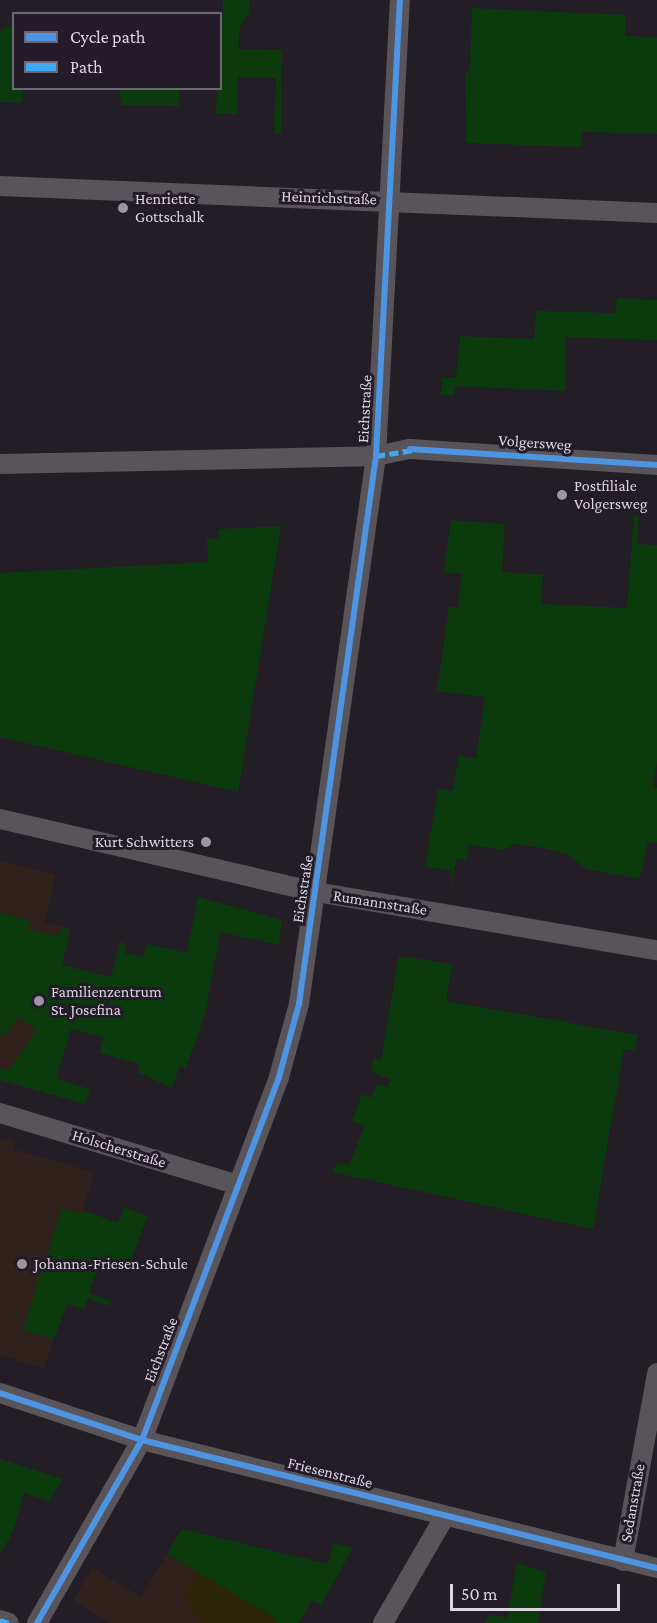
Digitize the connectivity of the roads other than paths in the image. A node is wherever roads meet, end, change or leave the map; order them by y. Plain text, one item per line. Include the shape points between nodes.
1 (400, 0) edge
2 (0, 186) edge
3 (391, 201) junction
4 (657, 213) edge
5 (376, 456) junction
6 (0, 464) edge
7 (657, 465) edge
8 (0, 819) edge
9 (316, 892) junction
10 (657, 950) edge
11 (0, 1113) edge
12 (238, 1185) junction
13 (657, 1373) edge
14 (0, 1393) edge
15 (142, 1440) junction
16 (445, 1516) junction
17 (623, 1561) junction
18 (657, 1568) edge
19 (0, 1620) edge
20 (9, 1623) edge
21 (37, 1623) edge
22 (383, 1623) edge

1 - 3 street, Eichstraße
2 - 3 street, Heinrichstraße
3 - 4 street, Heinrichstraße
3 - 5 street, Eichstraße
5 - 6 street, Volgersweg
5 - 7 street, Volgersweg via 410,449
5 - 9 street, Eichstraße
8 - 9 street, Rumannstraße
9 - 10 street, Rumannstraße
9 - 12 street, Eichstraße via 299,1004 279,1077
11 - 12 street, Holscherstraße
12 - 15 street, Eichstraße
13 - 17 street, Sedanstraße
14 - 15 street, Friesenstraße
15 - 16 street, Friesenstraße
15 - 21 street, Eichstraße
16 - 17 street, Friesenstraße
16 - 22 street
17 - 18 street, Friesenstraße
19 - 20 street

